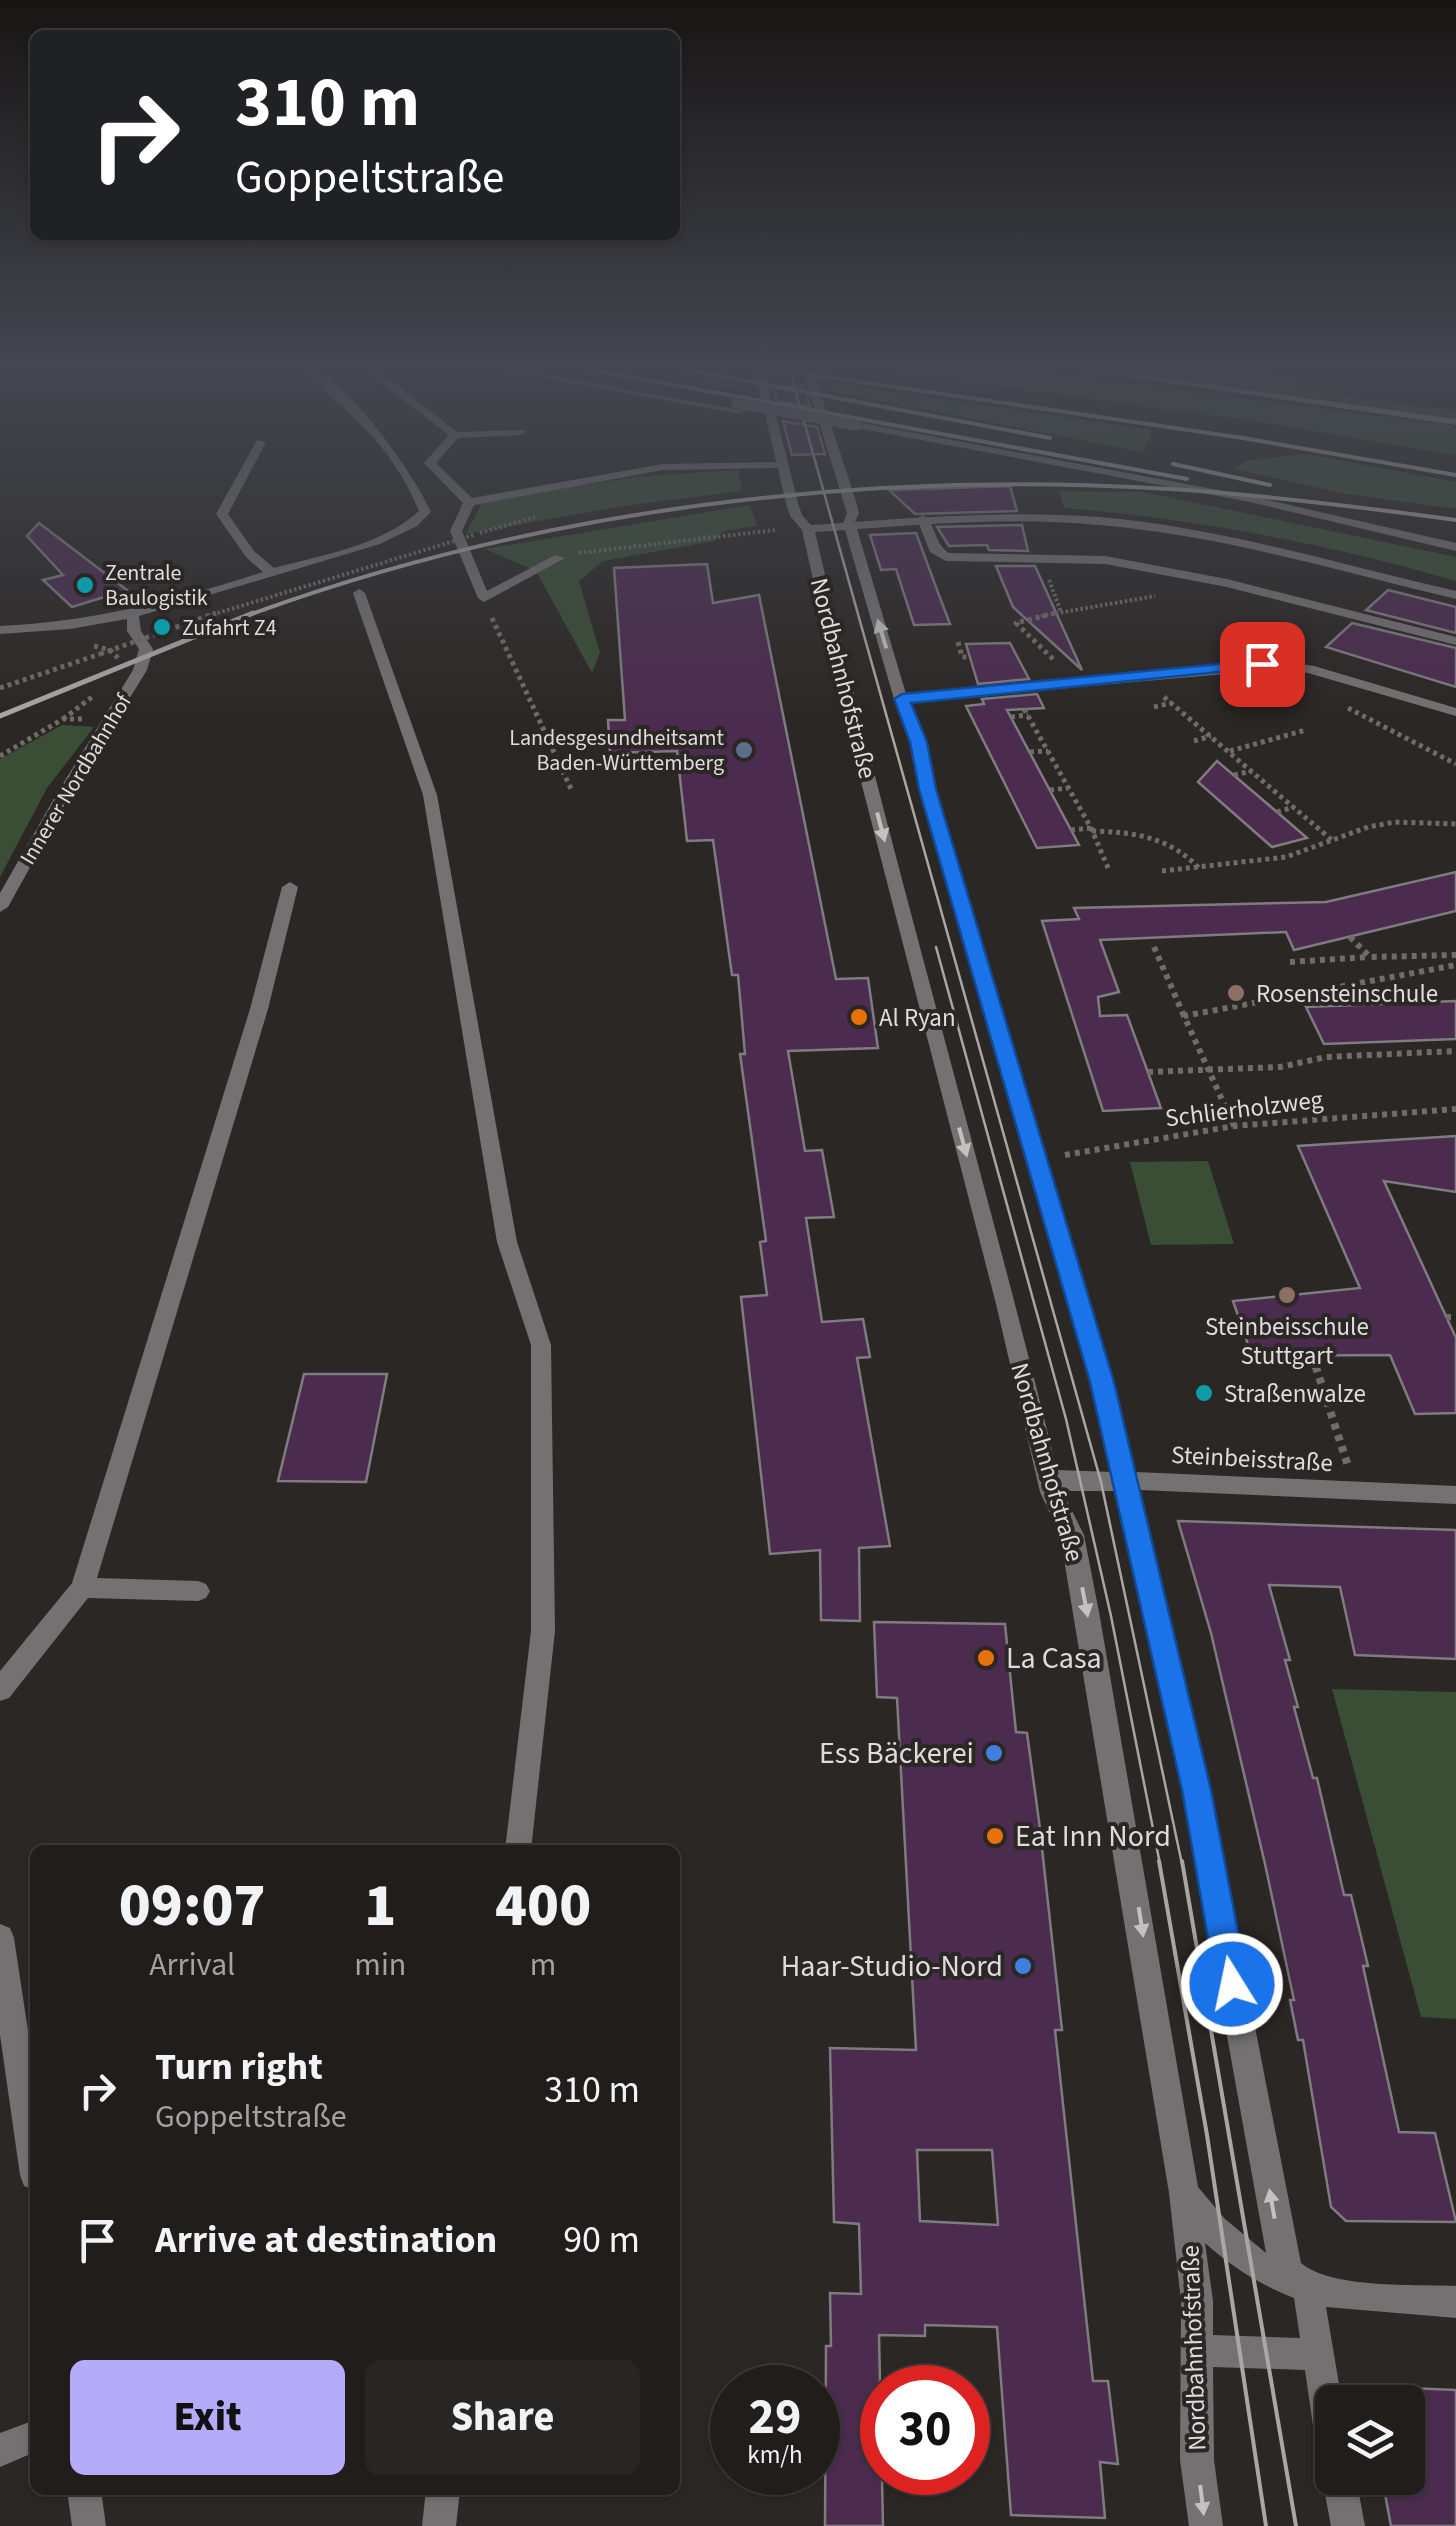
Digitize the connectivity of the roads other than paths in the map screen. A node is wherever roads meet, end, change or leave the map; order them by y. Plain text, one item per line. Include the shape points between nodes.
1 (240, 482) edge
2 (412, 482) edge
3 (448, 482) edge
4 (580, 482) edge
5 (786, 482) edge
6 (844, 482) edge
7 (1122, 482) edge
8 (1161, 482) edge
9 (468, 502) junction
10 (923, 518) junction
11 (849, 523) junction
12 (808, 528) junction
13 (1456, 550) edge
14 (559, 558) road end
15 (272, 573) junction
16 (359, 593) dead end
17 (1456, 596) edge
18 (133, 615) junction
19 (0, 630) edge
20 (1456, 641) edge
21 (902, 699) junction
22 (1456, 712) edge
23 (290, 887) dead end
24 (0, 907) edge
25 (1047, 1476) junction
26 (1127, 1482) junction
27 (1456, 1496) edge
28 (82, 1588) junction
29 (198, 1591) dead end
30 (0, 1690) edge
31 (519, 1845) edge
32 (0, 1938) edge
33 (30, 2142) edge
34 (1184, 2193) junction
35 (1308, 2290) junction
36 (1456, 2302) edge
37 (1197, 2350) junction
38 (1318, 2354) junction
39 (1323, 2385) edge
40 (30, 2438) edge
41 (0, 2450) edge
42 (85, 2495) edge
43 (442, 2495) edge
44 (1342, 2495) edge
45 (89, 2526) edge
46 (438, 2526) edge
47 (1206, 2526) edge
48 (1348, 2526) edge

1 - 15 street via 222,514
2 - 15 street via 425,512 418,521
3 - 9 street
4 - 9 street
5 - 12 street, Nordbahnhofstraße via 796,516
6 - 11 street, Nordbahnhofstraße via 853,514
7 - 13 street
8 - 13 street
9 - 14 street via 456,531 484,598
10 - 11 street
10 - 17 street via 1152,527
10 - 20 street via 934,549 946,558 1135,565
11 - 12 street
21 -> 11 street, Nordbahnhofstraße
12 -> 25 street, Nordbahnhofstraße
15 - 18 street
16 - 31 street via 430,795 507,1242 541,1345 544,1630
18 - 19 street via 58,630
18 - 24 street, Innerer Nordbahnhof via 146,649 140,670
21 - 22 street via 1262,664 1293,666
21 - 26 street, Nordbahnhofstraße
23 - 28 street via 259,1010
25 - 26 street, Steinbeisstraße
25 -> 34 street, Nordbahnhofstraße via 1072,1536 1087,1612
26 - 27 street, Steinbeisstraße
35 -> 26 street, Nordbahnhofstraße via 1289,2273 1282,2254 1196,1790
28 - 29 street
28 - 30 street
32 - 33 street
34 - 35 street via 1224,2242 1276,2278
34 - 37 street, Nordbahnhofstraße
35 - 36 street
35 - 38 street, Nordbahnhofstraße
37 - 38 street
37 -> 47 street, Nordbahnhofstraße via 1197,2460
38 - 39 street, Nordbahnhofstraße
40 - 41 street
42 - 45 street
43 - 46 street
44 - 48 street

